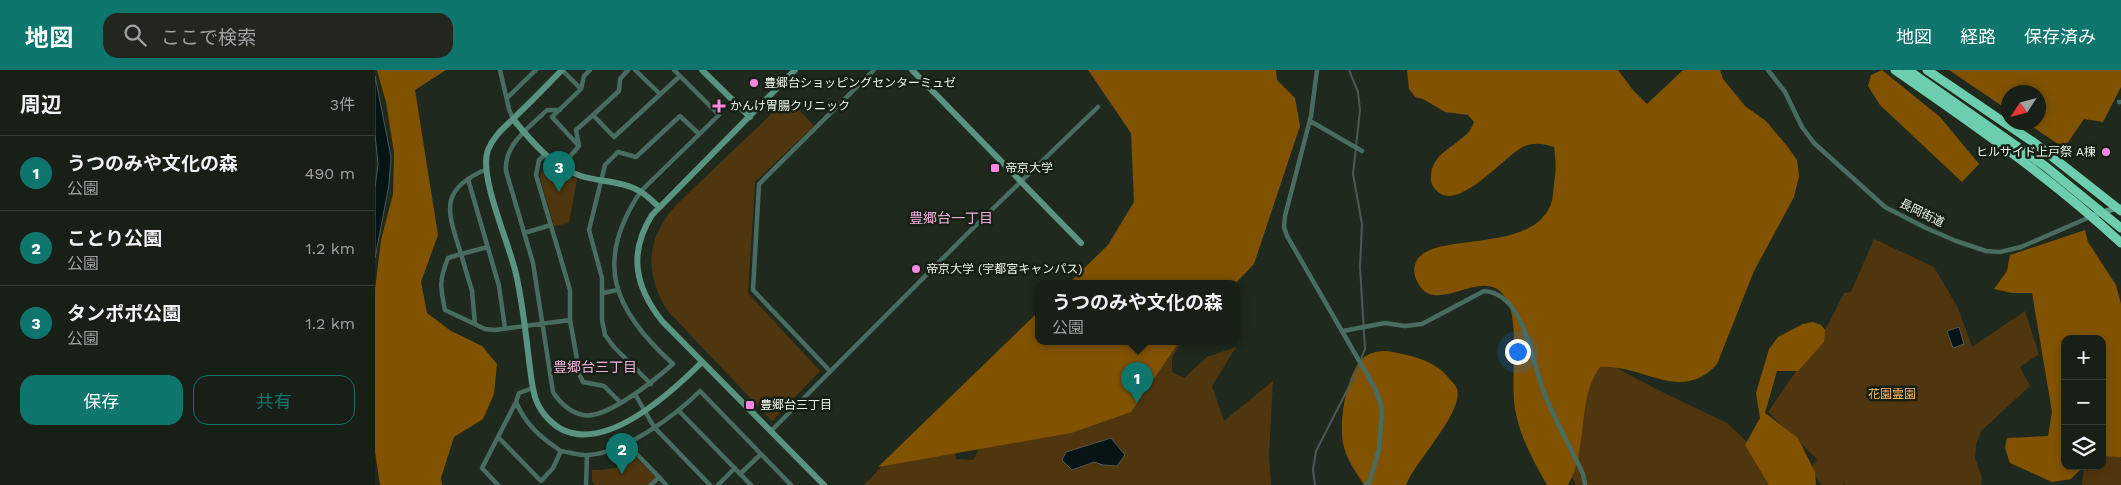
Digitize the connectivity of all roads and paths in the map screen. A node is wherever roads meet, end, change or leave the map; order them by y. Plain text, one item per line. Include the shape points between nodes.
1 (500, 70) edge
2 (536, 70) edge
3 (562, 70) edge
4 (590, 70) edge
5 (628, 70) edge
6 (635, 70) edge
7 (675, 70) edge
8 (702, 70) edge
9 (713, 70) edge
10 (795, 70) edge
11 (801, 70) edge
12 (874, 70) edge
13 (912, 70) edge
14 (1317, 70) edge
15 (1768, 70) edge
16 (1895, 70) edge
17 (1908, 70) edge
18 (1918, 70) edge
19 (1927, 70) edge
20 (680, 76) junction
21 (708, 76) junction
22 (581, 89) junction
23 (660, 94) junction
24 (507, 98) junction
25 (1098, 107) dead end
26 (560, 110) junction
27 (593, 115) junction
28 (750, 117) junction
29 (513, 119) junction
30 (1310, 121) junction
31 (525, 132) junction
32 (699, 134) junction
33 (579, 146) junction
34 (1362, 151) dead end
35 (546, 154) junction
36 (561, 167) junction
37 (487, 169) junction
38 (468, 179) junction
39 (601, 181) junction
40 (1020, 181) junction
41 (641, 191) junction
42 (2089, 198) junction
43 (659, 207) junction
44 (2120, 209) edge
45 (2092, 216) junction
46 (2121, 221) edge
47 (551, 225) junction
48 (2121, 228) edge
49 (525, 233) junction
50 (1081, 243) dead end
51 (2121, 243) edge
52 (488, 247) junction
53 (461, 254) junction
54 (617, 290) junction
55 (603, 293) junction
56 (570, 320) junction
57 (543, 323) junction
58 (475, 324) junction
59 (525, 326) junction
60 (505, 328) junction
61 (1343, 331) junction
62 (702, 362) junction
63 (830, 370) junction
64 (651, 384) junction
65 (533, 388) junction
66 (635, 394) junction
67 (515, 402) junction
68 (620, 402) junction
69 (645, 411) junction
70 (679, 411) junction
71 (654, 427) junction
72 (771, 431) junction
73 (498, 437) junction
74 (626, 443) junction
75 (561, 451) junction
76 (761, 454) junction
77 (587, 456) junction
78 (735, 468) junction
79 (740, 474) junction
80 (659, 477) junction
81 (543, 483) edge
82 (498, 485) edge
83 (586, 485) edge
84 (651, 485) edge
85 (666, 485) edge
86 (710, 485) edge
87 (718, 485) edge
88 (751, 485) edge
89 (791, 485) edge
90 (824, 485) edge
91 (1366, 485) edge
92 (1585, 485) edge

1 - 24 street
2 - 24 street
3 - 22 street
3 - 29 street
4 - 22 street via 584,76
5 - 27 street via 619,79 619,91
6 - 23 street
7 - 20 street
8 - 21 street
9 - 21 street
10 - 28 street
11 - 28 street
12 - 63 street via 759,184 753,290
13 - 40 street
14 - 30 street
15 - 45 street, 長岡街道 via 1785,92 1802,127 1814,143 1885,207 1927,228 1979,249 2000,252 2021,247
16 - 45 highway via 1981,130
17 - 42 highway
18 - 42 highway via 2015,138
19 - 44 highway via 2036,144
20 - 23 street
20 - 32 street via 719,115
21 - 28 street
22 - 26 street
23 - 27 street via 614,137
24 - 29 street
25 - 40 street
26 - 31 street via 547,110
26 - 33 street via 552,117
27 - 33 street via 577,130
28 - 43 street
29 - 31 street
29 - 37 street via 496,134 487,152
30 - 34 street
30 - 61 street via 1284,227
31 - 35 street
31 - 49 street via 509,150 505,160
32 - 39 street via 681,116 636,157 617,152 605,165
32 - 41 street
33 - 36 street
35 - 36 street
35 - 47 street via 539,160 536,174
36 - 39 street
37 - 38 street
37 - 59 street via 516,271
38 - 52 street
38 - 53 street via 449,201 451,223
39 - 41 street
39 - 55 street via 589,230
40 - 50 street
40 - 63 street
41 - 43 street
41 - 54 street via 618,232 613,260
42 - 46 highway
42 - 48 highway
43 - 62 street via 647,223 639,243 639,280 655,312
44 - 45 street, 長岡街道
45 - 51 highway
47 - 49 street
47 - 56 street via 570,290
49 - 57 street
52 - 53 street
52 - 60 street via 499,286
53 - 58 street via 472,292
53 - 58 street via 448,258 440,286 445,310
54 - 55 street
54 - 64 street via 638,327 673,364
55 - 64 street via 605,335
56 - 57 street
56 - 68 street via 583,382 604,386
57 - 59 street
57 - 68 street via 553,392 560,402 585,416 598,414
58 - 60 street via 485,329
59 - 60 street
59 - 65 street
61 - 91 street via 1383,409 1379,449
61 - 92 street via 1385,323 1422,324 1484,291 1504,298 1524,328 1543,391 1583,474
62 - 69 street via 666,397
62 - 72 street
63 - 72 street
64 - 66 street
65 - 67 street via 519,393
65 - 69 street via 540,408 549,420 574,434 598,434
66 - 68 street
66 - 69 street
67 - 73 street
67 - 75 street via 534,431
69 - 71 street
70 - 71 street
70 - 76 street via 700,391
70 - 78 street
71 - 74 street
71 - 86 street
72 - 90 street
73 - 81 street
73 - 82 street via 482,468
74 - 77 street
74 - 80 street
75 - 77 street
75 - 81 street
76 - 79 street
76 - 89 street
77 - 83 street
78 - 79 street
78 - 87 street
79 - 88 street
80 - 84 street
80 - 85 street

